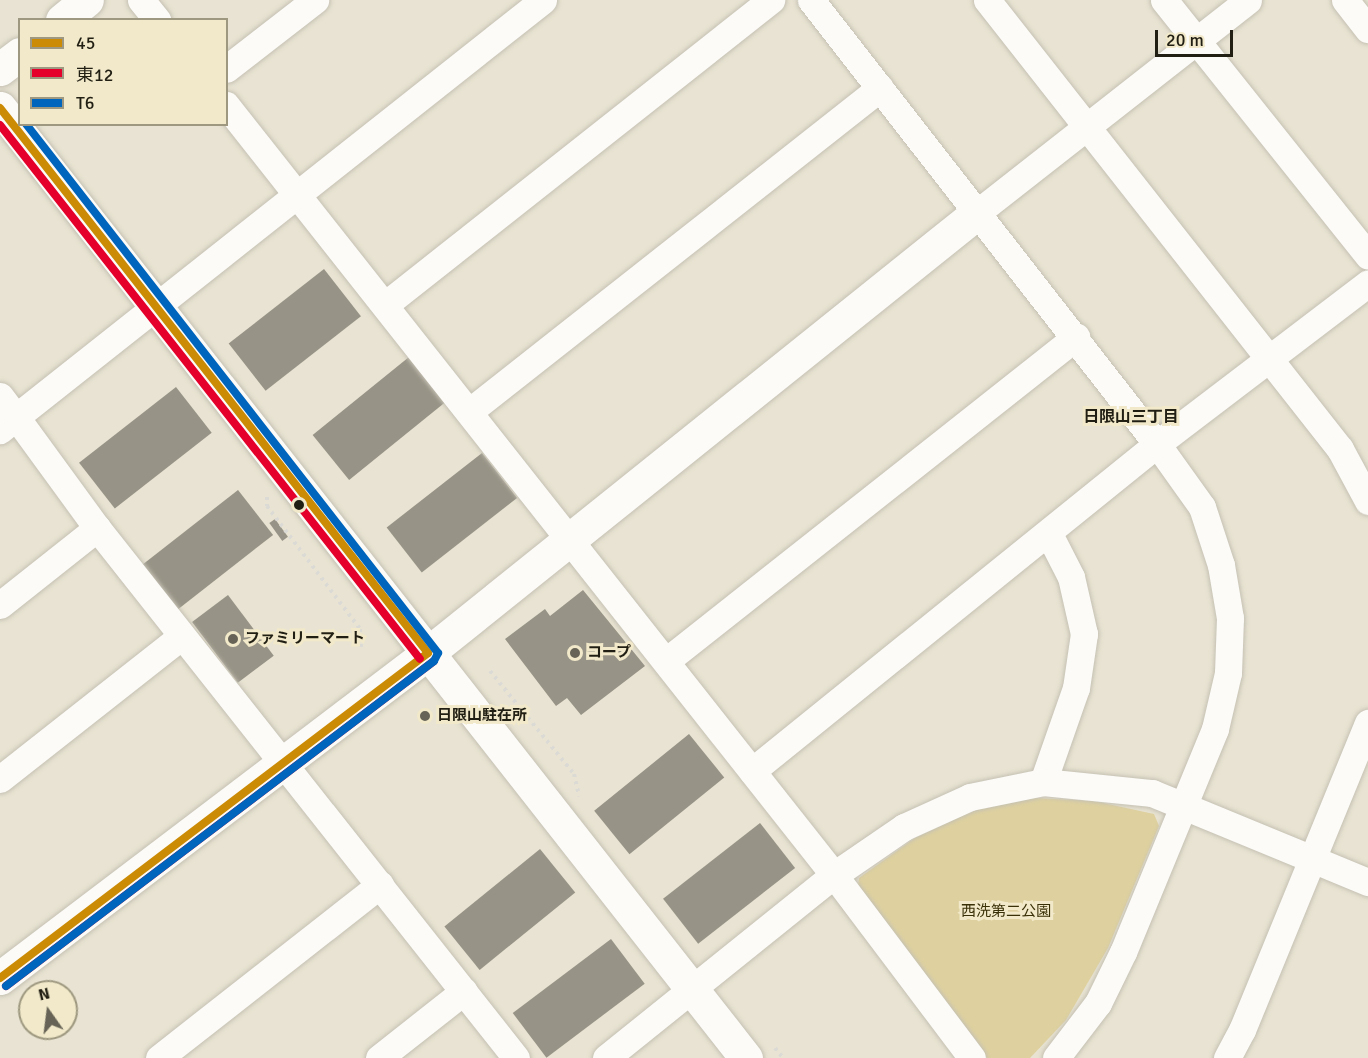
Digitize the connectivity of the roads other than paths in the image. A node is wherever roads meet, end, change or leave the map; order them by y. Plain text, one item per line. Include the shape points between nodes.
1 (87, 0) edge
2 (141, 0) edge
3 (315, 0) edge
4 (543, 0) edge
5 (771, 0) edge
6 (811, 0) edge
7 (987, 0) edge
8 (1164, 0) edge
9 (1248, 0) edge
10 (1346, 0) edge
11 (64, 18) edge
12 (155, 18) edge
13 (1368, 29) edge
14 (1196, 40) junction
15 (18, 56) edge
16 (228, 67) edge
17 (0, 69) edge
18 (880, 87) junction
19 (0, 108) edge
20 (228, 108) edge
21 (1086, 127) junction
22 (296, 195) junction
23 (978, 212) junction
24 (1368, 256) edge
25 (1368, 283) edge
26 (386, 304) junction
27 (155, 305) junction
28 (1076, 337) junction
29 (1271, 359) junction
30 (470, 411) junction
31 (5, 415) edge
32 (1157, 444) junction
33 (1368, 501) edge
34 (97, 528) junction
35 (1049, 534) junction
36 (570, 539) junction
37 (0, 604) edge
38 (182, 636) junction
39 (428, 653) junction
40 (666, 661) junction
41 (1368, 723) edge
42 (284, 761) junction
43 (752, 771) junction
44 (0, 779) edge
45 (1043, 782) junction
46 (1181, 804) junction
47 (1314, 859) junction
48 (834, 875) junction
49 (1368, 882) edge
50 (380, 885) junction
51 (0, 978) edge
52 (693, 990) junction
53 (464, 991) junction
54 (159, 1058) edge
55 (379, 1058) edge
56 (516, 1058) edge
57 (606, 1058) edge
58 (746, 1058) edge
59 (972, 1058) edge
60 (1056, 1058) edge
61 (1227, 1058) edge

1 - 11 street
2 - 12 street
3 - 16 street
4 - 22 street
5 - 26 street
6 - 18 street
7 - 21 street
8 - 14 street
9 - 14 street
10 - 13 street
14 - 21 street
14 - 24 street
15 - 17 street
18 - 23 street
18 - 30 street
19 - 27 street
20 - 22 street
21 - 23 street
21 - 29 street
22 - 26 street
22 - 27 street
23 - 28 street
23 - 36 street
25 - 29 street
26 - 30 street
27 - 31 street
27 - 39 street
28 - 32 street
28 - 40 street
29 - 32 street
29 - 33 street via 1340,449
30 - 36 street
31 - 34 street
32 - 35 street
32 - 46 street via 1202,507 1221,565 1230,618 1227,674 1215,729
34 - 37 street
34 - 38 street
35 - 43 street
35 - 45 street via 1071,577 1084,634 1076,688
36 - 39 street
36 - 40 street
38 - 42 street
38 - 44 street
39 - 42 street
39 - 52 street
40 - 43 street
41 - 47 street
42 - 50 street
42 - 51 street
43 - 48 street
45 - 46 street via 1152,793
45 - 48 street via 970,797 904,827
46 - 47 street
46 - 60 street via 1103,993
47 - 49 street
47 - 61 street
48 - 52 street
48 - 59 street
50 - 53 street
50 - 54 street
52 - 57 street
52 - 58 street
53 - 55 street
53 - 56 street

